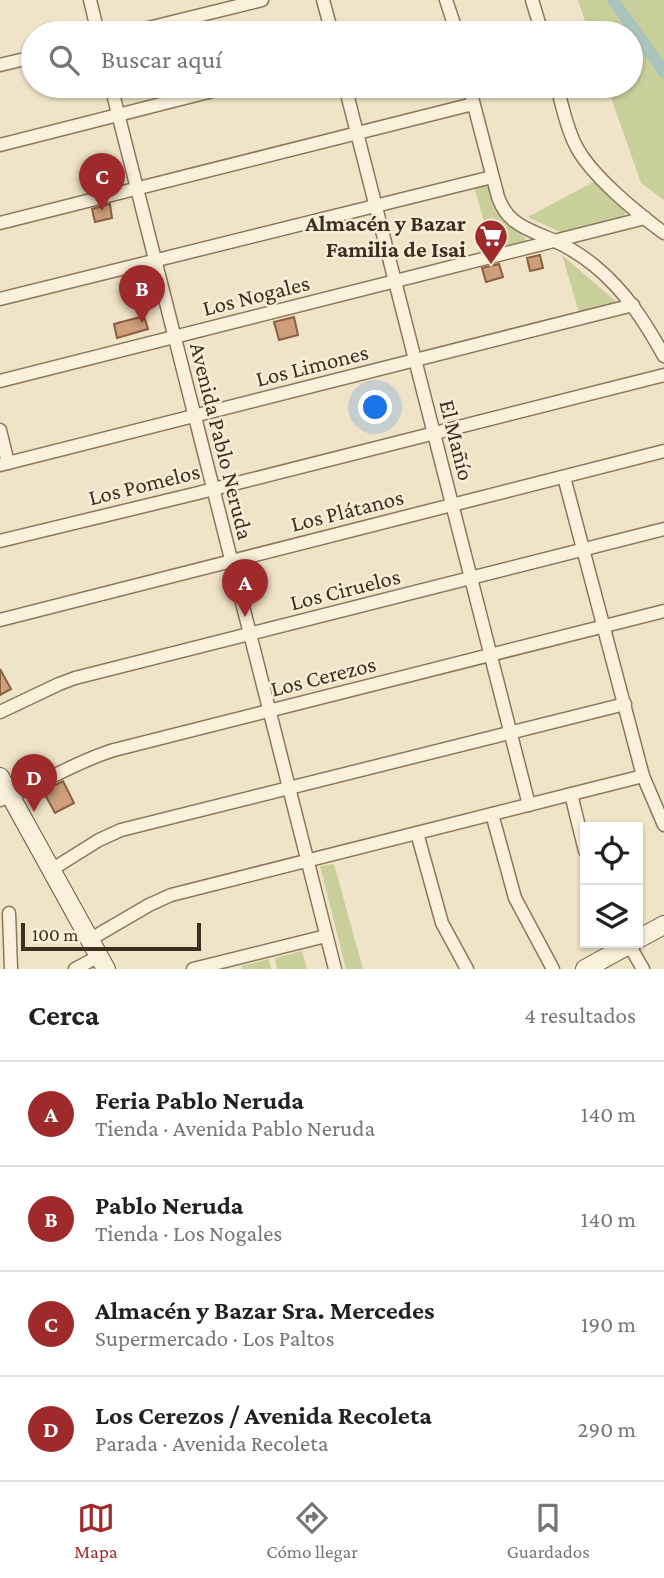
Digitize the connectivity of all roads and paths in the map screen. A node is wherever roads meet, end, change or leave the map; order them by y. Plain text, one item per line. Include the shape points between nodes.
1 (90, 0) edge
2 (262, 0) edge
3 (323, 0) edge
4 (446, 0) edge
5 (532, 0) edge
6 (95, 21) edge
7 (177, 21) edge
8 (329, 21) edge
9 (453, 21) edge
10 (538, 21) edge
11 (21, 60) edge
12 (0, 65) edge
13 (114, 98) edge
14 (185, 98) edge
15 (348, 98) edge
16 (472, 98) edge
17 (560, 98) edge
18 (473, 104) junction
19 (119, 115) junction
20 (357, 133) junction
21 (0, 145) edge
22 (492, 177) junction
23 (137, 188) junction
24 (376, 206) junction
25 (645, 218) junction
26 (0, 223) edge
27 (664, 233) edge
28 (554, 241) junction
29 (155, 261) junction
30 (395, 282) junction
31 (0, 299) edge
32 (633, 305) junction
33 (174, 338) junction
34 (664, 356) edge
35 (415, 361) junction
36 (664, 374) edge
37 (0, 381) edge
38 (194, 417) junction
39 (0, 430) edge
40 (434, 432) junction
41 (664, 451) edge
42 (4, 464) edge
43 (564, 477) junction
44 (213, 489) junction
45 (452, 505) junction
46 (664, 529) edge
47 (0, 541) edge
48 (584, 550) junction
49 (231, 562) junction
50 (471, 579) junction
51 (664, 611) edge
52 (0, 620) edge
53 (605, 626) junction
54 (250, 635) junction
55 (491, 655) junction
56 (625, 704) junction
57 (269, 711) junction
58 (0, 712) edge
59 (510, 733) junction
60 (643, 776) junction
61 (0, 777) edge
62 (289, 788) junction
63 (572, 794) junction
64 (5, 798) edge
65 (529, 805) junction
66 (492, 814) junction
67 (664, 825) edge
68 (580, 829) edge
69 (417, 833) junction
70 (307, 861) junction
71 (51, 870) junction
72 (9, 913) dead end
73 (664, 925) edge
74 (326, 936) junction
75 (643, 936) edge
76 (89, 940) junction
77 (622, 948) edge
78 (634, 948) edge
79 (102, 962) edge
80 (11, 969) edge
81 (75, 969) edge
82 (193, 969) edge
83 (335, 969) edge
84 (467, 969) edge
85 (553, 969) edge
86 (585, 969) edge
87 (643, 969) edge

1 - 6 street
2 - 7 street
3 - 8 street
4 - 9 street
5 - 10 street
11 - 12 street
13 - 19 street, Avenida Pablo Neruda
14 - 19 street
15 - 20 street, El Mañío
16 - 18 street
17 - 25 street via 579,152 623,201
18 - 20 street
18 - 22 street
19 - 21 street
19 - 23 street, Avenida Pablo Neruda
20 - 23 street
20 - 24 street, El Mañío
22 - 24 street
22 - 28 street via 507,214 529,232
23 - 26 street
23 - 29 street, Avenida Pablo Neruda
24 - 29 street
24 - 30 street, El Mañío
25 - 27 street
25 - 28 street, Los Nogales
28 - 30 street, Los Nogales
28 - 32 street via 593,264
29 - 31 street
29 - 33 street, Avenida Pablo Neruda
30 - 33 street, Los Nogales
30 - 35 street, El Mañío
32 - 34 street
32 - 35 street, Los Limones
33 - 37 street, Los Nogales
33 - 38 street, Avenida Pablo Neruda
35 - 38 street, Los Limones
35 - 40 street, El Mañío
36 - 40 street, Los Pomelos
38 - 42 street, Los Limones
38 - 44 street, Avenida Pablo Neruda
39 - 42 street
40 - 44 street, Los Pomelos
40 - 45 street, El Mañío
41 - 43 street, Los Plátanos
43 - 45 street, Los Plátanos
43 - 48 street
44 - 47 street, Los Pomelos
44 - 49 street, Avenida Pablo Neruda
45 - 49 street, Los Plátanos
45 - 50 street, El Mañío
46 - 48 street, Los Ciruelos
48 - 50 street, Los Ciruelos
48 - 53 street
49 - 52 street, Los Plátanos
49 - 54 street, Avenida Pablo Neruda
50 - 54 street, Los Ciruelos
50 - 55 street, El Mañío
51 - 53 street, Los Cerezos
53 - 55 street, Los Cerezos
53 - 56 street
54 - 57 street, Avenida Pablo Neruda
54 - 58 street, Los Ciruelos via 75,678
55 - 57 street, Los Cerezos
55 - 59 street, El Mañío
56 - 59 street
56 - 60 street
57 - 62 street, Avenida Pablo Neruda
57 - 64 street, Los Cerezos via 102,754
59 - 62 street
59 - 65 street, El Mañío
60 - 63 street
60 - 67 street
61 - 64 street
62 - 70 street, Avenida Pablo Neruda
62 - 71 street via 121,830
63 - 65 street
63 - 68 street
64 - 71 street
65 - 66 street
66 - 69 street
66 - 85 street via 514,898
69 - 70 street
69 - 84 street via 442,923
70 - 74 street, Avenida Pablo Neruda
70 - 76 street via 171,895
71 - 76 street
72 - 80 street
73 - 75 street
74 - 82 street
74 - 83 street, Avenida Pablo Neruda
76 - 79 street
77 - 86 street
78 - 87 street
79 - 81 street

